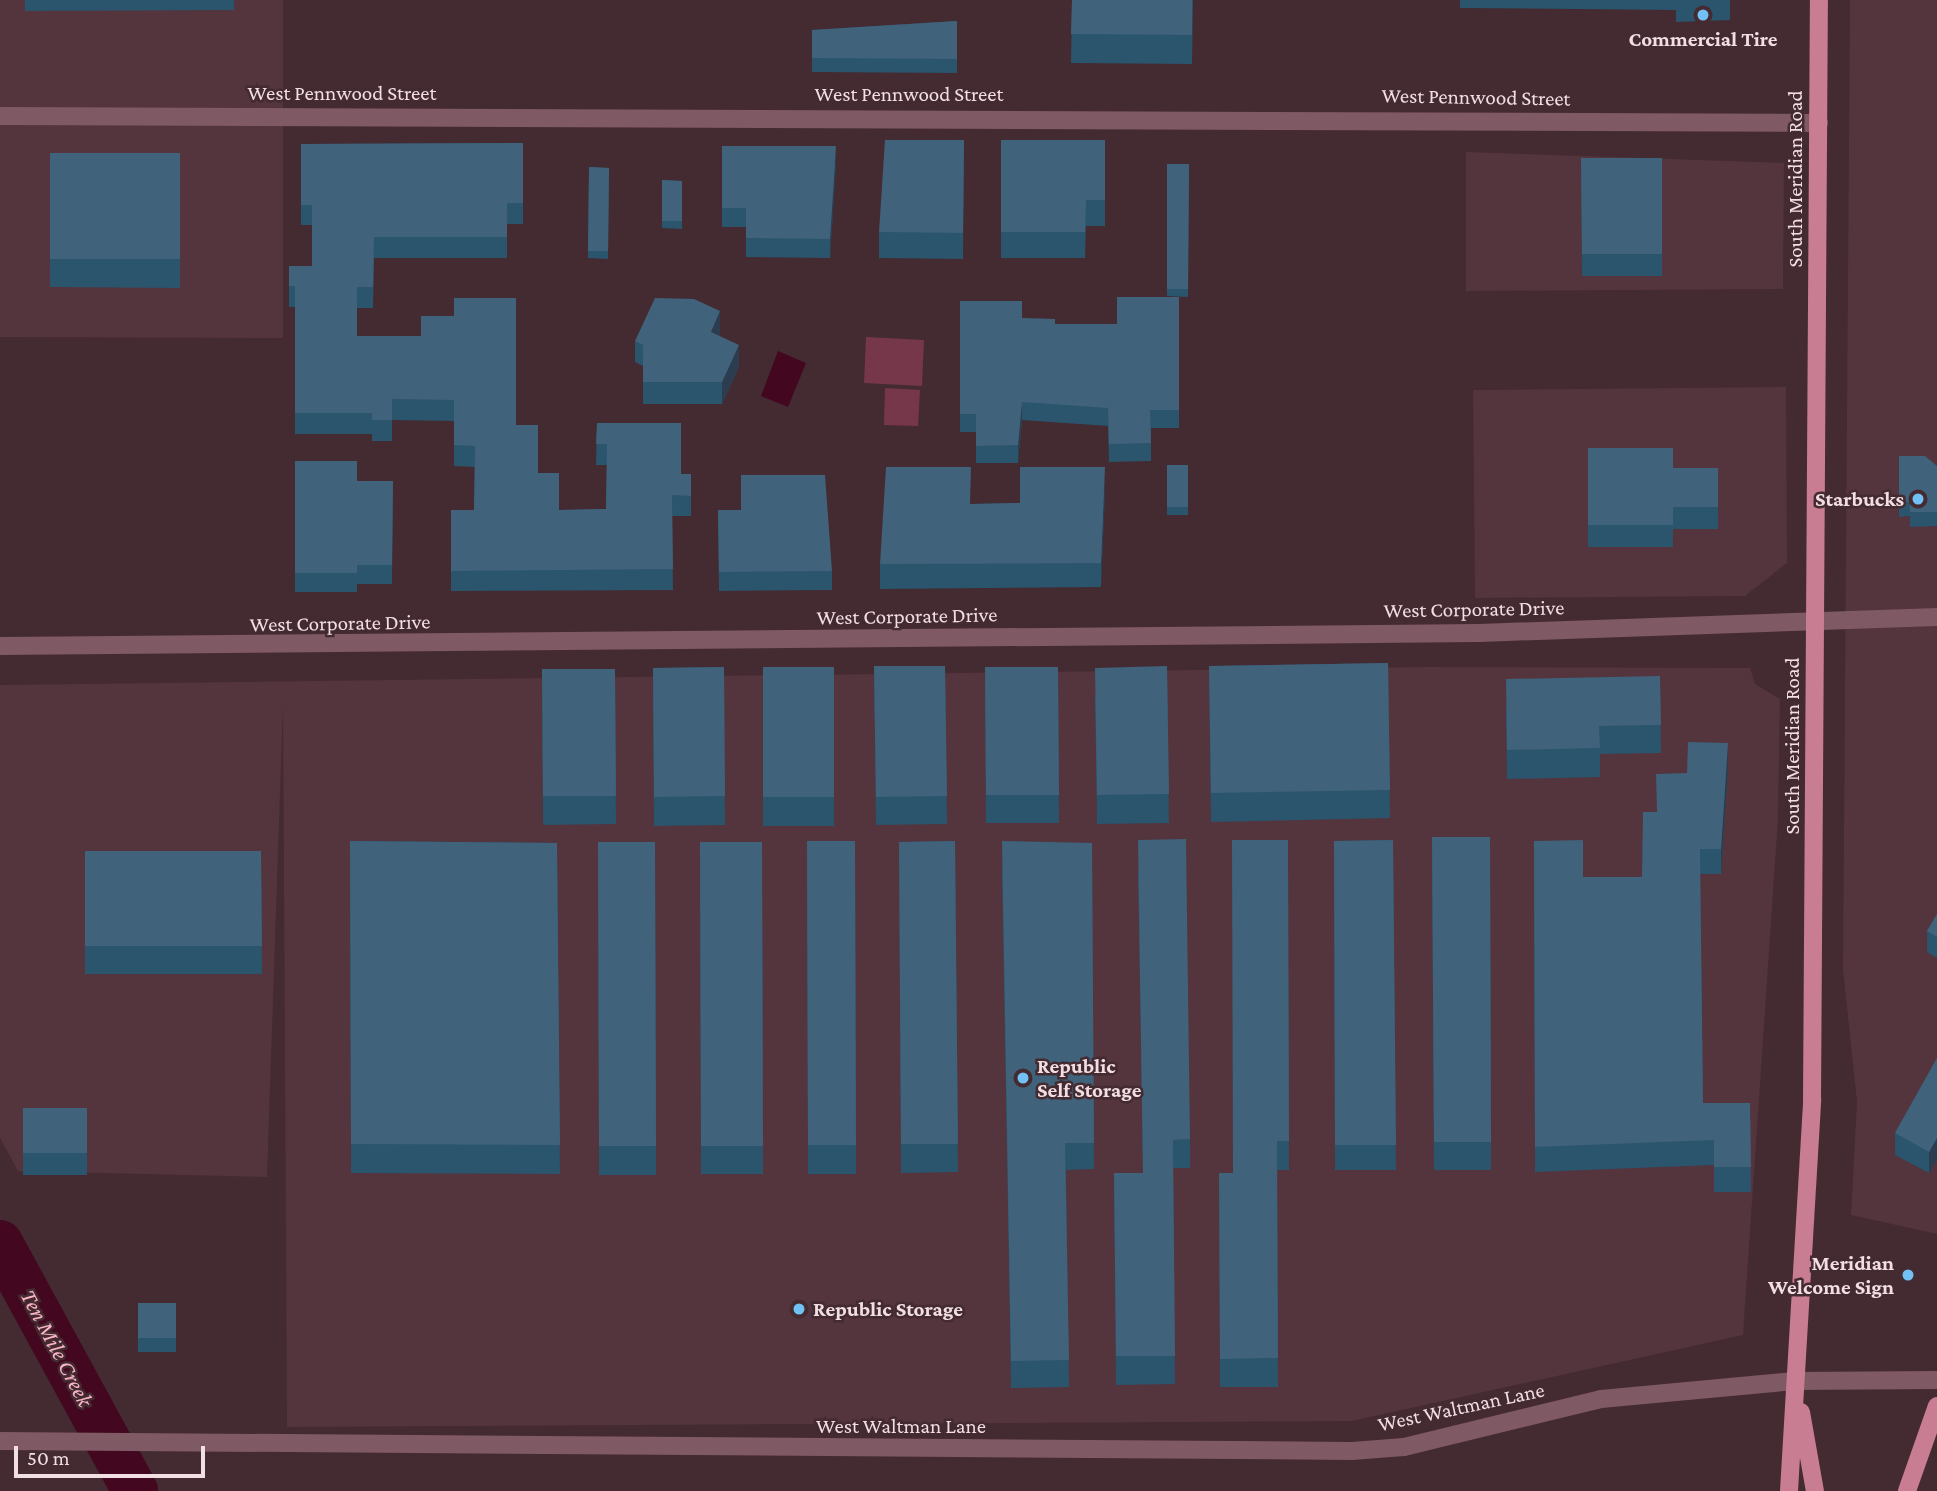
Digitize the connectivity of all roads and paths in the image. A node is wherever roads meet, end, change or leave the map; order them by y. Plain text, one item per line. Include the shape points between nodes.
1 (1819, 0) edge
2 (0, 116) edge
3 (1819, 123) junction
4 (1937, 617) edge
5 (1815, 621) junction
6 (0, 646) edge
7 (1937, 1380) edge
8 (1795, 1381) junction
9 (1937, 1406) edge
10 (0, 1441) edge
11 (1789, 1491) edge
12 (1815, 1491) edge
13 (1906, 1491) edge

1 - 3 main road, South Meridian Road
2 - 3 street, West Pennwood Street
3 - 5 main road, South Meridian Road
4 - 5 street, West Corporate Drive
5 - 6 street, West Corporate Drive via 1162,636
5 - 8 main road, South Meridian Road via 1812,1100
7 - 8 street, West Waltman Lane
8 - 10 street, West Waltman Lane via 1601,1399 1404,1447 1352,1451
8 - 11 main road, South Meridian Road
8 - 12 main road
9 - 13 main road

